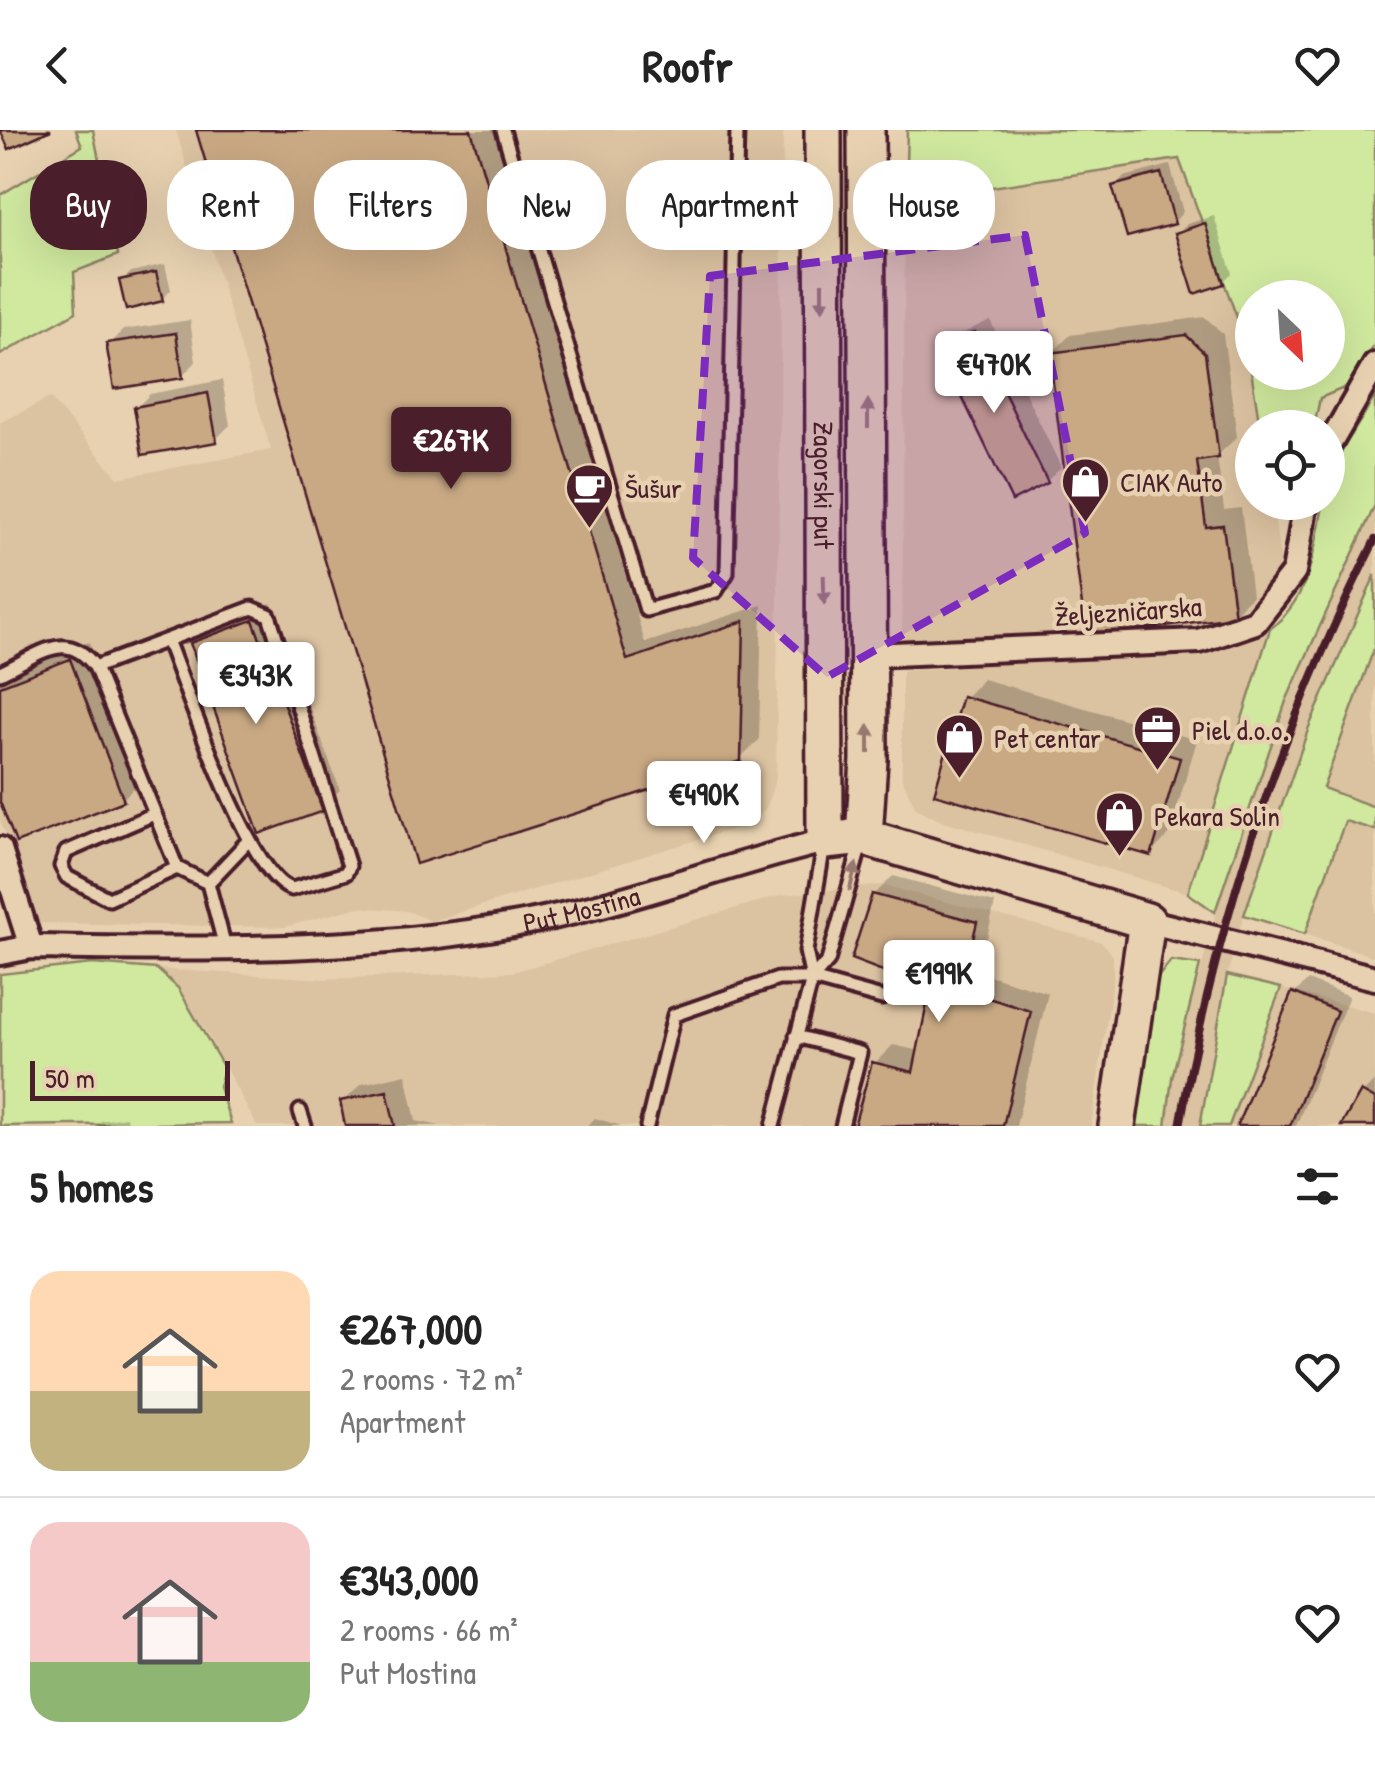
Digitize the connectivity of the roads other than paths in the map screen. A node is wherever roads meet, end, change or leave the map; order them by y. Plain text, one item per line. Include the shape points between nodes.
1 (503, 130) edge
2 (736, 130) edge
3 (822, 130) edge
4 (866, 130) edge
5 (1375, 365) edge
6 (1345, 418) edge
7 (1303, 520) edge
8 (166, 640) junction
9 (869, 655) junction
10 (94, 668) junction
11 (0, 673) edge
12 (154, 814) junction
13 (864, 836) junction
14 (825, 841) junction
15 (248, 842) junction
16 (0, 850) edge
17 (177, 868) junction
18 (208, 884) junction
19 (1147, 921) junction
20 (31, 947) junction
21 (225, 947) junction
22 (0, 953) edge
23 (1375, 978) edge
24 (812, 979) junction
25 (882, 998) dead end
26 (796, 1036) junction
27 (300, 1111) dead end
28 (305, 1126) edge
29 (647, 1126) edge
30 (773, 1126) edge
31 (842, 1126) edge
32 (1117, 1126) edge

1 - 2 lane via 646,610 716,591 727,574
3 -> 14 main road, Zagorski put
9 -> 4 main road, Zagorski put
5 - 6 street
7 - 9 street, Željezničarska via 1294,572 1255,622 1199,641
8 - 10 lane
8 - 15 lane
8 - 15 lane via 252,608 270,615 349,866 338,878 284,888
13 -> 9 main road, Zagorski put
10 - 11 lane via 82,650 63,645
10 - 12 lane
12 - 17 lane
12 - 17 lane via 66,852 60,866 67,878 109,899
13 - 14 main road, Put Mostina
13 - 19 main road, Put Mostina
24 -> 13 lane via 828,961
14 - 21 street, Put Mostina via 539,920 394,938
14 - 24 lane via 806,951
15 - 18 lane
16 - 20 street
17 - 18 lane
18 - 21 lane
19 - 23 street, Put Mostina
19 - 32 main road
20 - 21 street, Put Mostina
20 - 22 street, Put Mostina
24 - 25 lane
24 - 26 lane
24 - 29 lane via 778,979 674,1014
26 - 30 lane
26 - 31 lane via 860,1053
27 - 28 lane

